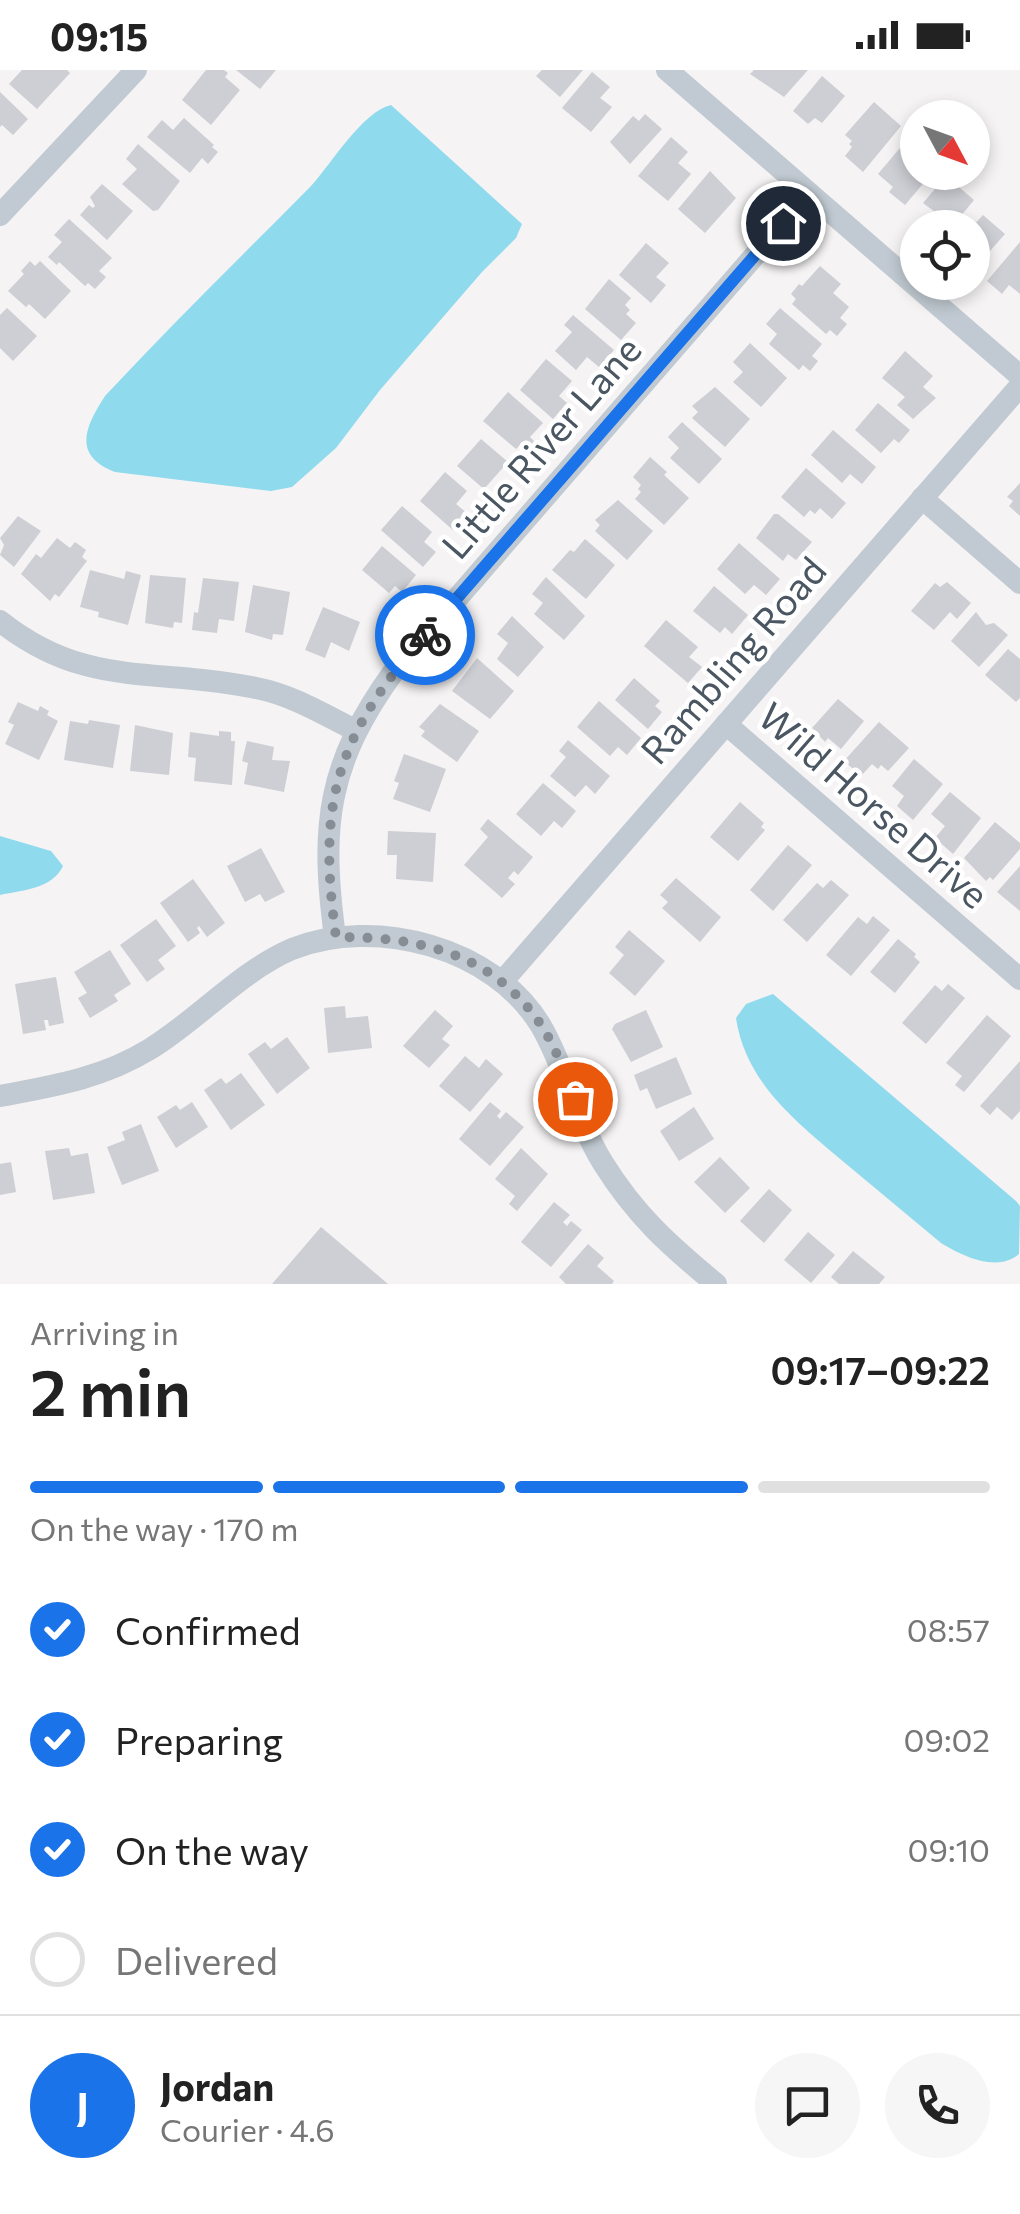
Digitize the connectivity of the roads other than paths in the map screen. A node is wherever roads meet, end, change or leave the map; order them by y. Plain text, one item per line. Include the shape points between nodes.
1 (136, 70) edge
2 (667, 70) edge
3 (809, 193) junction
4 (0, 215) edge
5 (1020, 376) edge
6 (1020, 386) edge
7 (922, 498) junction
8 (1020, 583) edge
9 (0, 621) edge
10 (726, 724) junction
11 (355, 730) junction
12 (336, 937) junction
13 (1020, 979) edge
14 (502, 982) junction
15 (0, 1096) edge
16 (716, 1284) edge

1 - 4 street
2 - 3 street
3 - 5 street
3 - 11 street, Little River Lane via 394,671
6 - 7 street, Rambling Road
7 - 8 street
7 - 10 street, Rambling Road
9 - 11 street via 32,646 76,665 254,687
10 - 13 street, Wild Horse Drive
10 - 14 street, Rambling Road
11 - 12 street, Little River Lane via 329,826
12 - 14 street via 420,942
12 - 15 street via 270,960 121,1065 72,1083
14 - 16 street via 539,1022 600,1159 623,1194 654,1232

